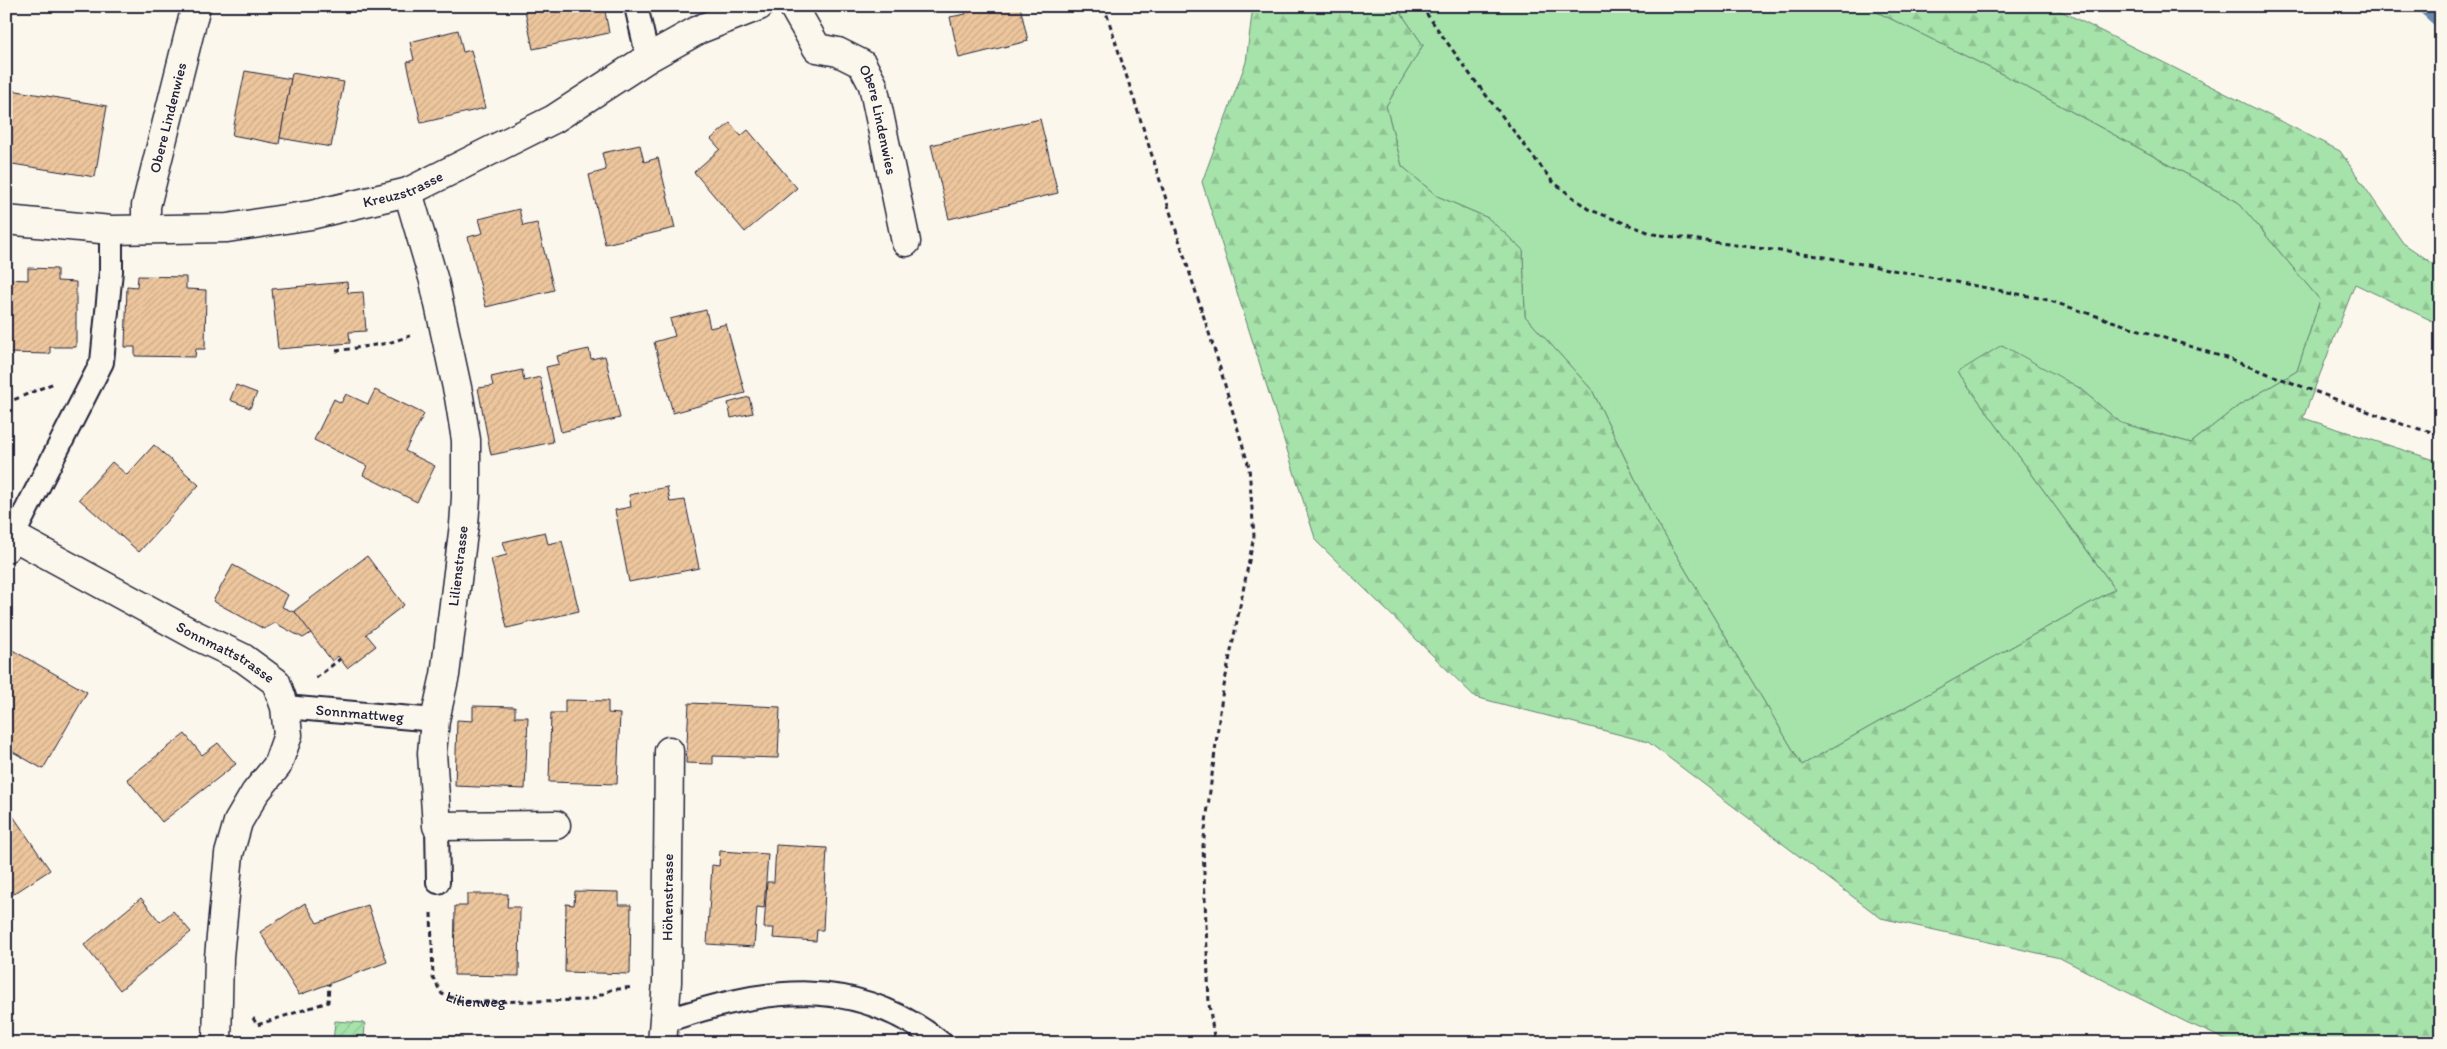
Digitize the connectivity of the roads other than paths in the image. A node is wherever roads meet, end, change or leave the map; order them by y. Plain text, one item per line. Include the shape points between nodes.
1 (196, 6) edge
2 (636, 6) edge
3 (759, 6) edge
4 (793, 6) edge
5 (648, 58) junction
6 (408, 192) junction
7 (6, 220) edge
8 (146, 229) junction
9 (111, 230) junction
10 (906, 242) dead end
11 (10, 542) edge
12 (285, 708) junction
13 (435, 720) junction
14 (669, 751) dead end
15 (556, 825) dead end
16 (436, 826) junction
17 (438, 882) road end
18 (663, 1032) edge
19 (217, 1043) edge
20 (942, 1043) edge

1 - 8 street, Obere Lindenwies via 146,206
2 - 5 lane
3 - 5 street, Kreuzstrasse via 700,29
4 - 10 street, Obere Lindenwies via 817,48 838,52 862,64 873,85
5 - 6 street, Kreuzstrasse via 533,131
6 - 8 street, Kreuzstrasse via 281,221 227,228
6 - 13 street, Lilienstrasse via 434,281 466,440 466,497 445,675
7 - 9 street, Kreuzstrasse
8 - 9 street, Kreuzstrasse
9 - 11 lane via 111,271 102,362
11 - 12 street, Sonnmattstrasse via 260,668 276,682
12 - 13 lane, Sonnmattweg
12 - 19 street, Sonnmattstrasse via 288,735 277,766 255,793 238,822 229,854 219,957
13 - 16 street, Lilienstrasse via 432,753
14 - 18 street, Höhenstrasse via 667,982
15 - 16 street
16 - 17 lane
18 - 20 lane via 712,1005 756,997 812,993 857,999 886,1008

